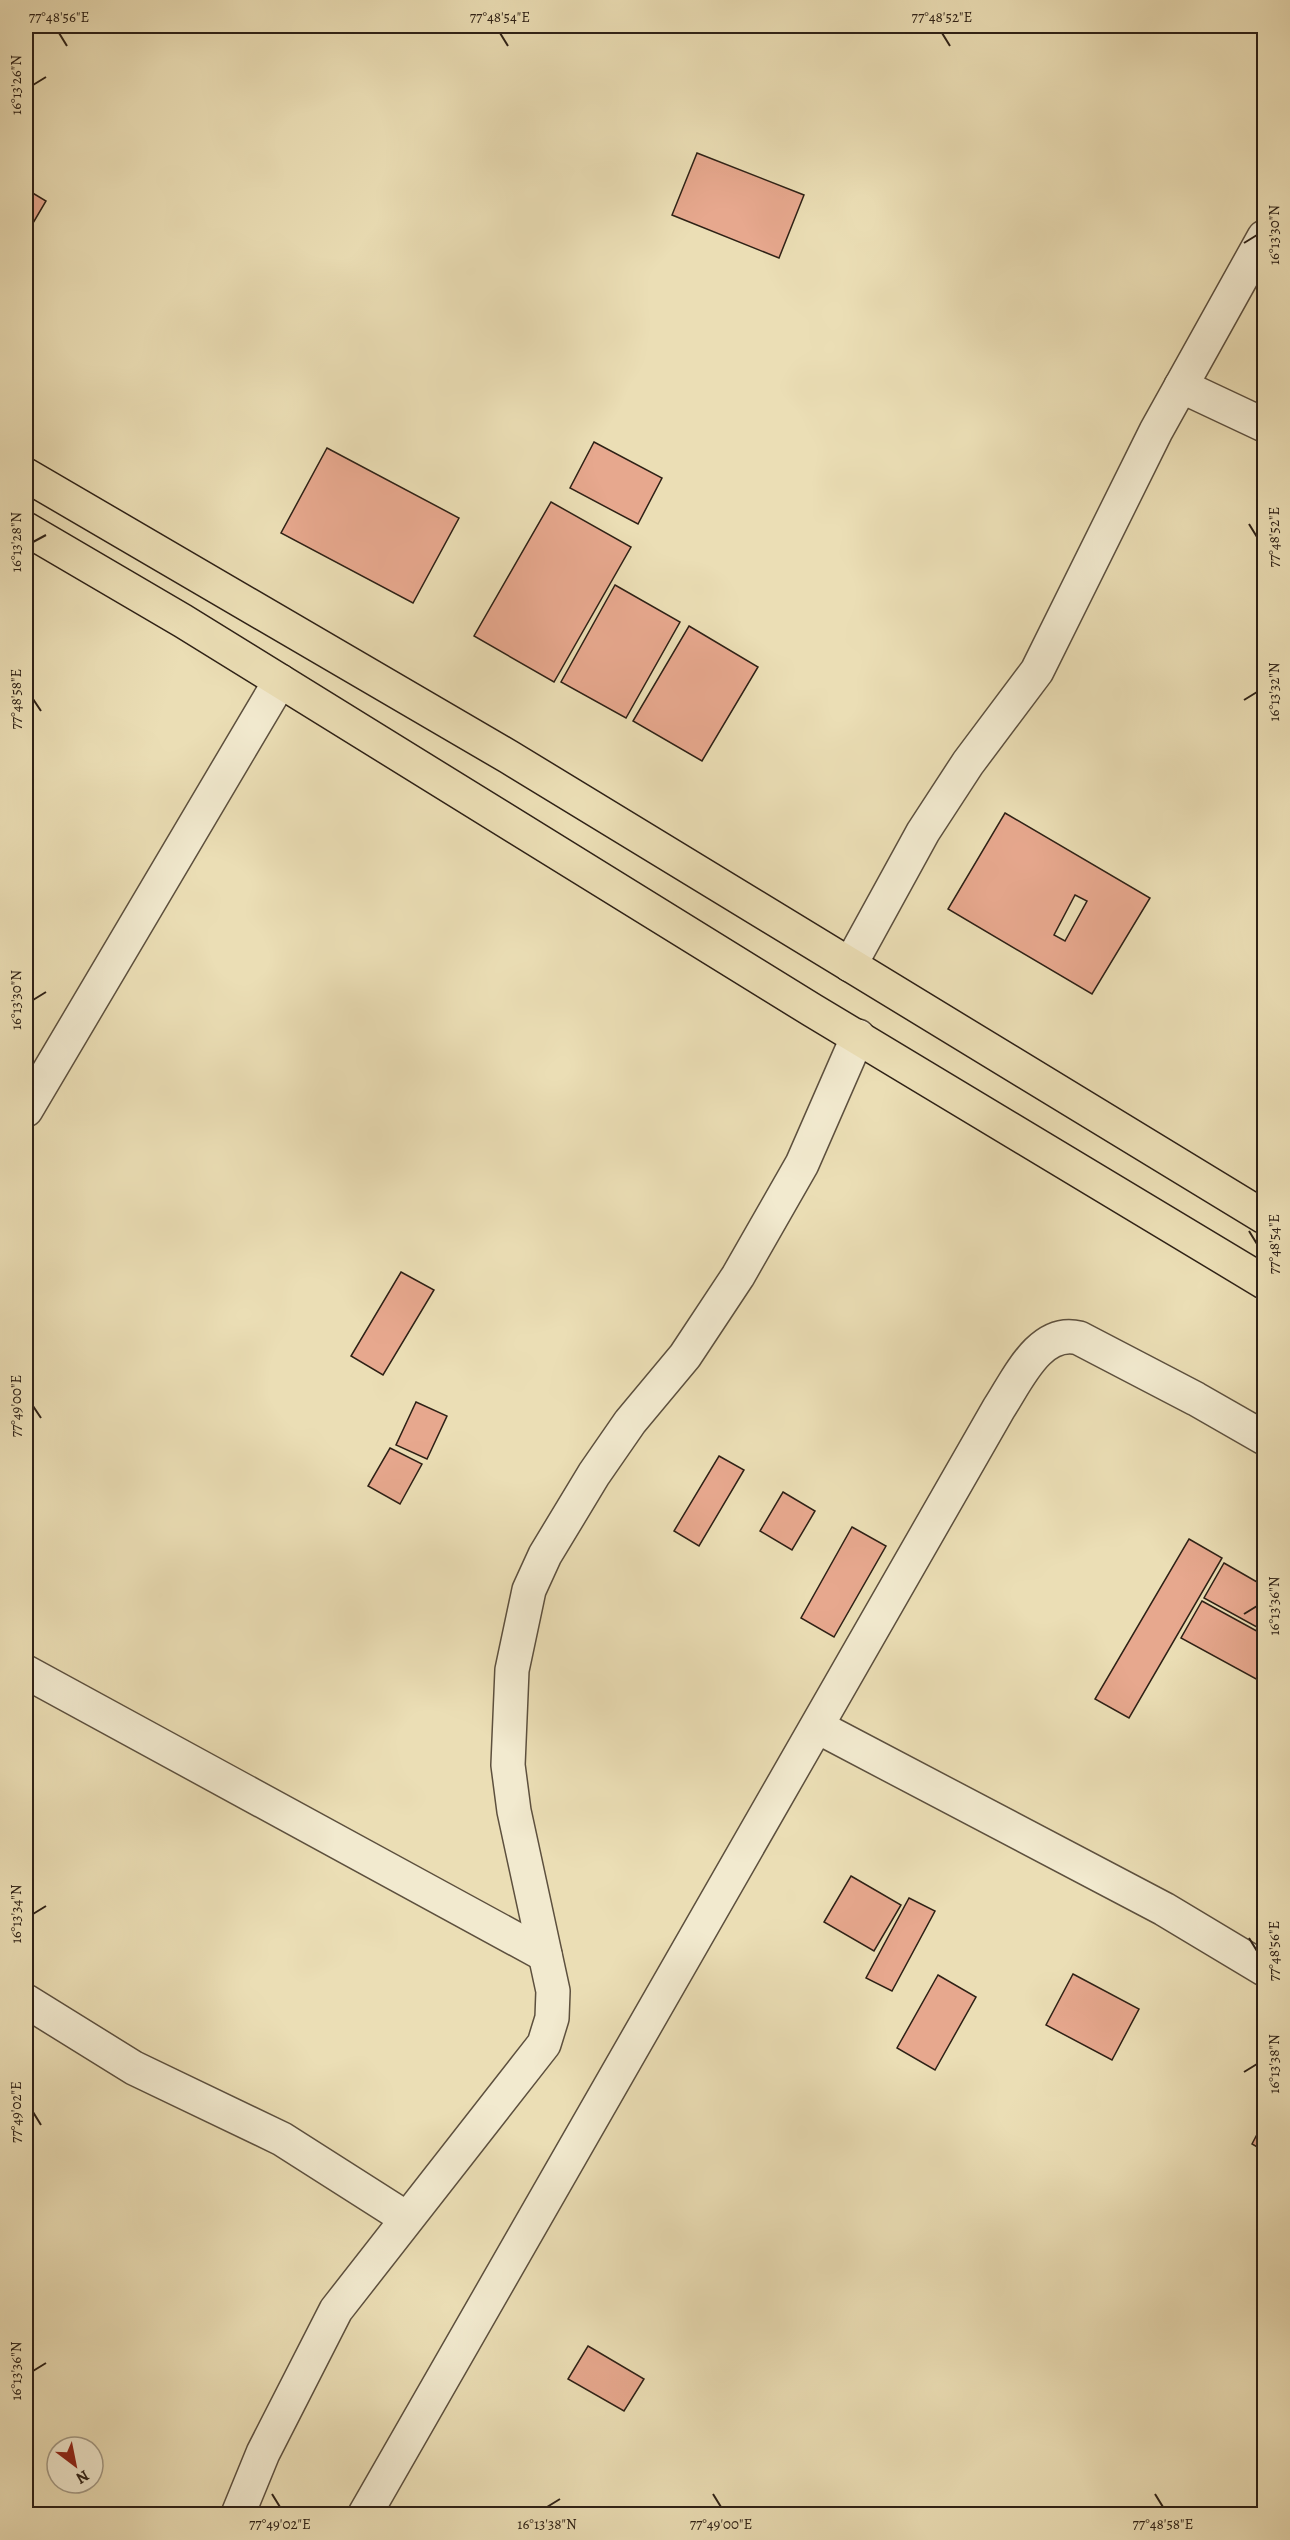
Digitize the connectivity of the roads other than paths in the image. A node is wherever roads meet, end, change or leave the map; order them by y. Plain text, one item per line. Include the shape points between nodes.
1 (1264, 237) edge
2 (1181, 386) junction
3 (1264, 425) edge
4 (26, 475) edge
5 (26, 529) edge
6 (280, 681) junction
7 (850, 965) junction
8 (858, 1036) junction
9 (26, 1110) edge
10 (1264, 1217) edge
11 (1264, 1282) edge
12 (1264, 1438) edge
13 (29, 1683) edge
14 (818, 1727) junction
15 (545, 1955) junction
16 (1264, 1969) edge
17 (26, 2001) edge
18 (406, 2218) junction
19 (238, 2514) edge
20 (365, 2514) edge

1 - 2 street
2 - 3 street
2 - 7 street via 1037,671 968,763 923,832
4 - 7 main road via 509,757
5 - 6 main road
6 - 8 main road
6 - 9 street
7 - 10 main road
8 - 11 main road
8 - 15 street via 802,1164 749,1258 685,1356 641,1407 594,1474 545,1555 530,1590 512,1670 508,1765
12 - 14 street via 1079,1338 1068,1335 1052,1340 1036,1353 999,1408
13 - 15 street
14 - 16 street via 1164,1909
14 - 20 street
15 - 18 street via 553,1991 552,2018 544,2044
17 - 18 street via 134,2068 282,2139
18 - 19 street via 336,2310 263,2453

